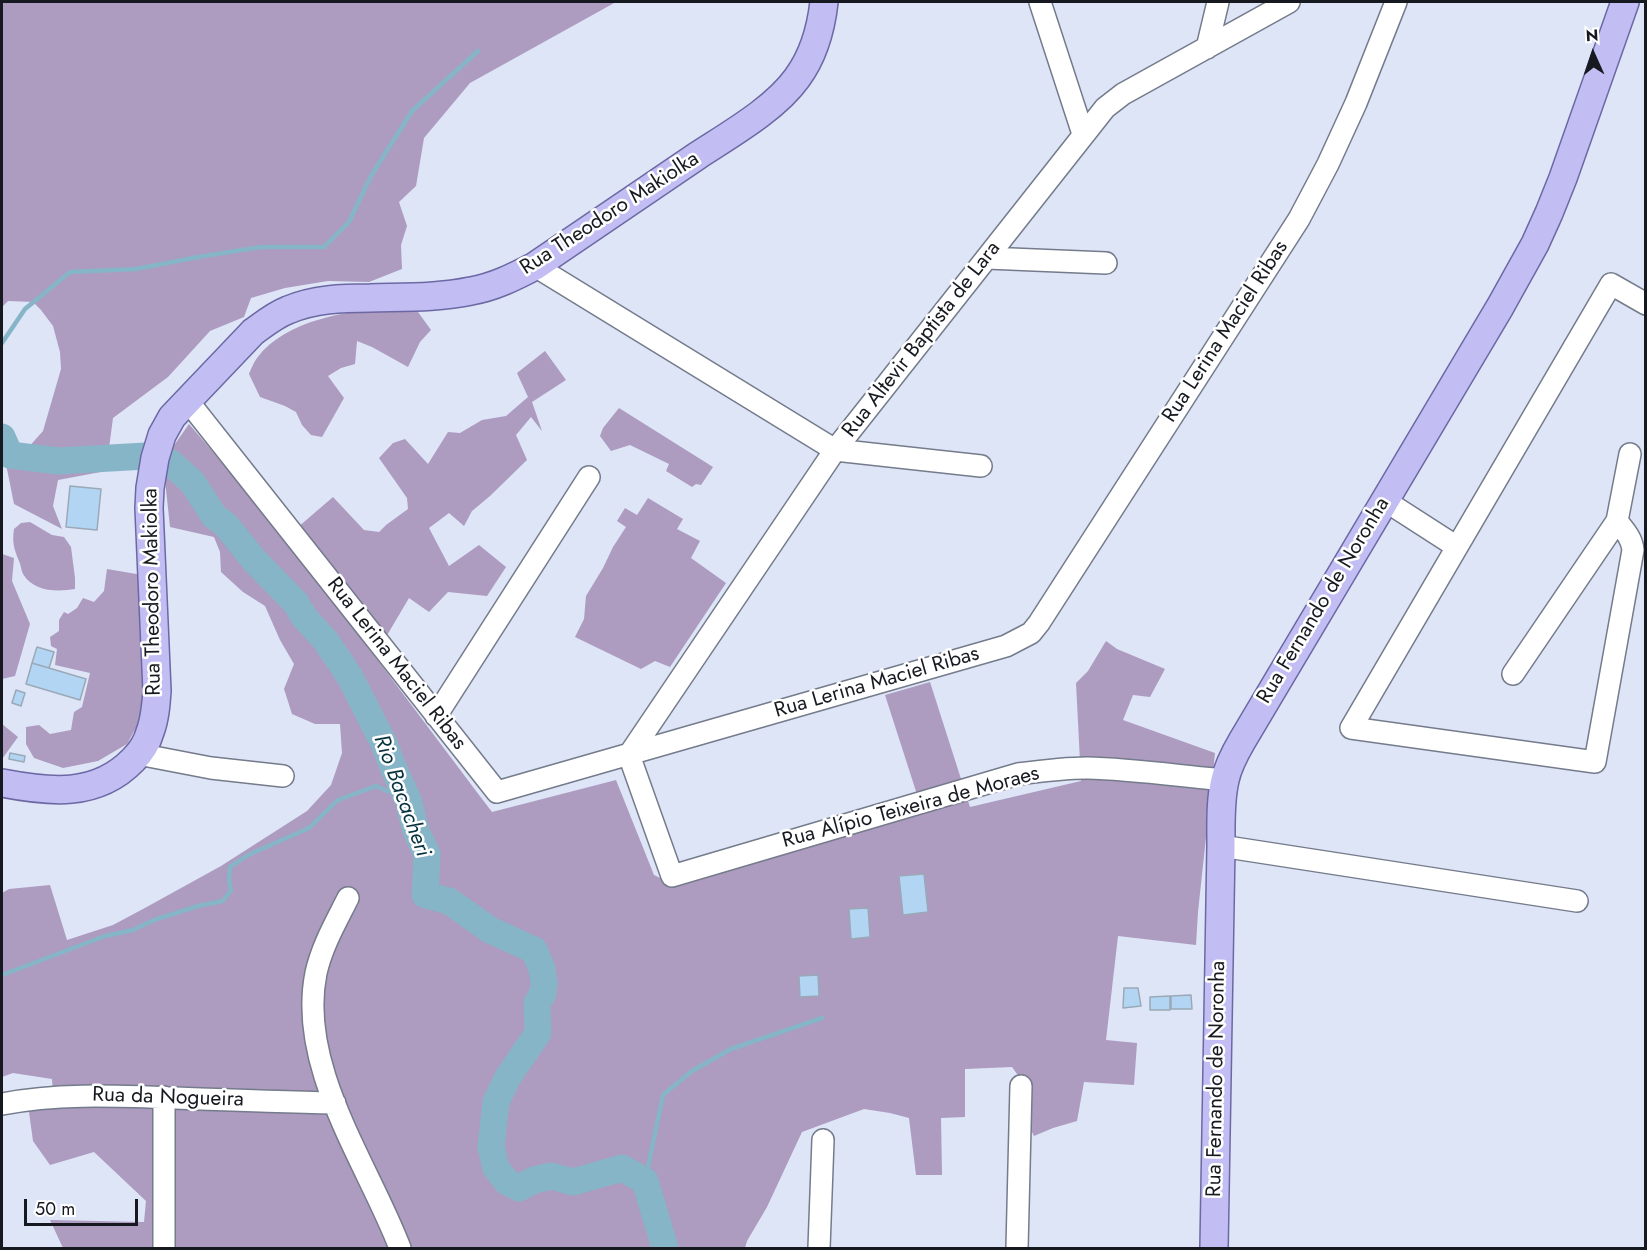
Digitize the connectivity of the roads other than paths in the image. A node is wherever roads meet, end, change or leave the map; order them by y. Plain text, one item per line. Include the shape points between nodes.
1 (824, 2) edge
2 (1040, 2) edge
3 (1218, 2) edge
4 (1289, 2) edge
5 (1396, 2) edge
6 (1625, 2) edge
7 (1207, 48) junction
8 (1083, 135) junction
9 (987, 258) junction
10 (1106, 263) dead end
11 (535, 266) junction
12 (1646, 304) edge
13 (187, 400) junction
14 (835, 450) junction
15 (1630, 453) dead end
16 (981, 466) dead end
17 (589, 477) dead end
18 (1387, 495) junction
19 (1617, 521) junction
20 (1460, 542) junction
21 (1513, 674) dead end
22 (436, 716) junction
23 (138, 754) junction
24 (629, 755) junction
25 (283, 777) dead end
26 (1225, 780) junction
27 (2, 783) edge
28 (1221, 846) junction
29 (348, 898) dead end
30 (1577, 901) dead end
31 (1021, 1086) dead end
32 (164, 1097) junction
33 (335, 1103) junction
34 (2, 1104) edge
35 (823, 1140) dead end
36 (164, 1248) edge
37 (400, 1248) edge
38 (819, 1248) edge
39 (1017, 1248) edge
40 (1214, 1248) edge

1 - 11 main road, Rua Theodoro Makiolka via 808,60 781,95
2 - 8 street
3 - 7 street
4 - 7 street, Rua Altevir Baptista de Lara
5 - 24 street, Rua Lerina Maciel Ribas via 1356,103 1299,219 1031,633 1006,646
6 - 18 main road, Rua Fernando de Noronha via 1563,178 1534,244
7 - 8 street, Rua Altevir Baptista de Lara via 1113,100
8 - 9 street, Rua Altevir Baptista de Lara
9 - 10 street
9 - 14 street, Rua Altevir Baptista de Lara
11 - 13 main road, Rua Theodoro Makiolka via 470,292 322,300 287,310 253,332
11 - 14 street
12 - 20 street via 1611,284
13 - 22 street, Rua Lerina Maciel Ribas
13 - 23 main road, Rua Theodoro Makiolka via 162,435 152,472 149,508 157,691 150,732
14 - 16 street
14 - 24 street, Rua Altevir Baptista de Lara
15 - 19 street
17 - 22 street
18 - 20 street
18 - 26 main road, Rua Fernando de Noronha via 1238,748
19 - 20 street via 1633,550 1595,762 1351,728
19 - 21 street
22 - 24 street, Rua Lerina Maciel Ribas via 497,792
23 - 25 street
23 - 27 main road, Rua Theodoro Makiolka via 114,776 79,789 44,790
24 - 26 street, Rua Alípio Teixeira de Moraes via 672,876 1018,774 1086,768
26 - 28 main road, Rua Fernando de Noronha
28 - 30 street
28 - 40 main road, Rua Fernando de Noronha
29 - 33 street via 321,954 312,996 318,1053
31 - 39 street
32 - 33 street, Rua da Nogueira
32 - 34 street, Rua da Nogueira via 77,1096
32 - 36 street
33 - 37 street
35 - 38 street

